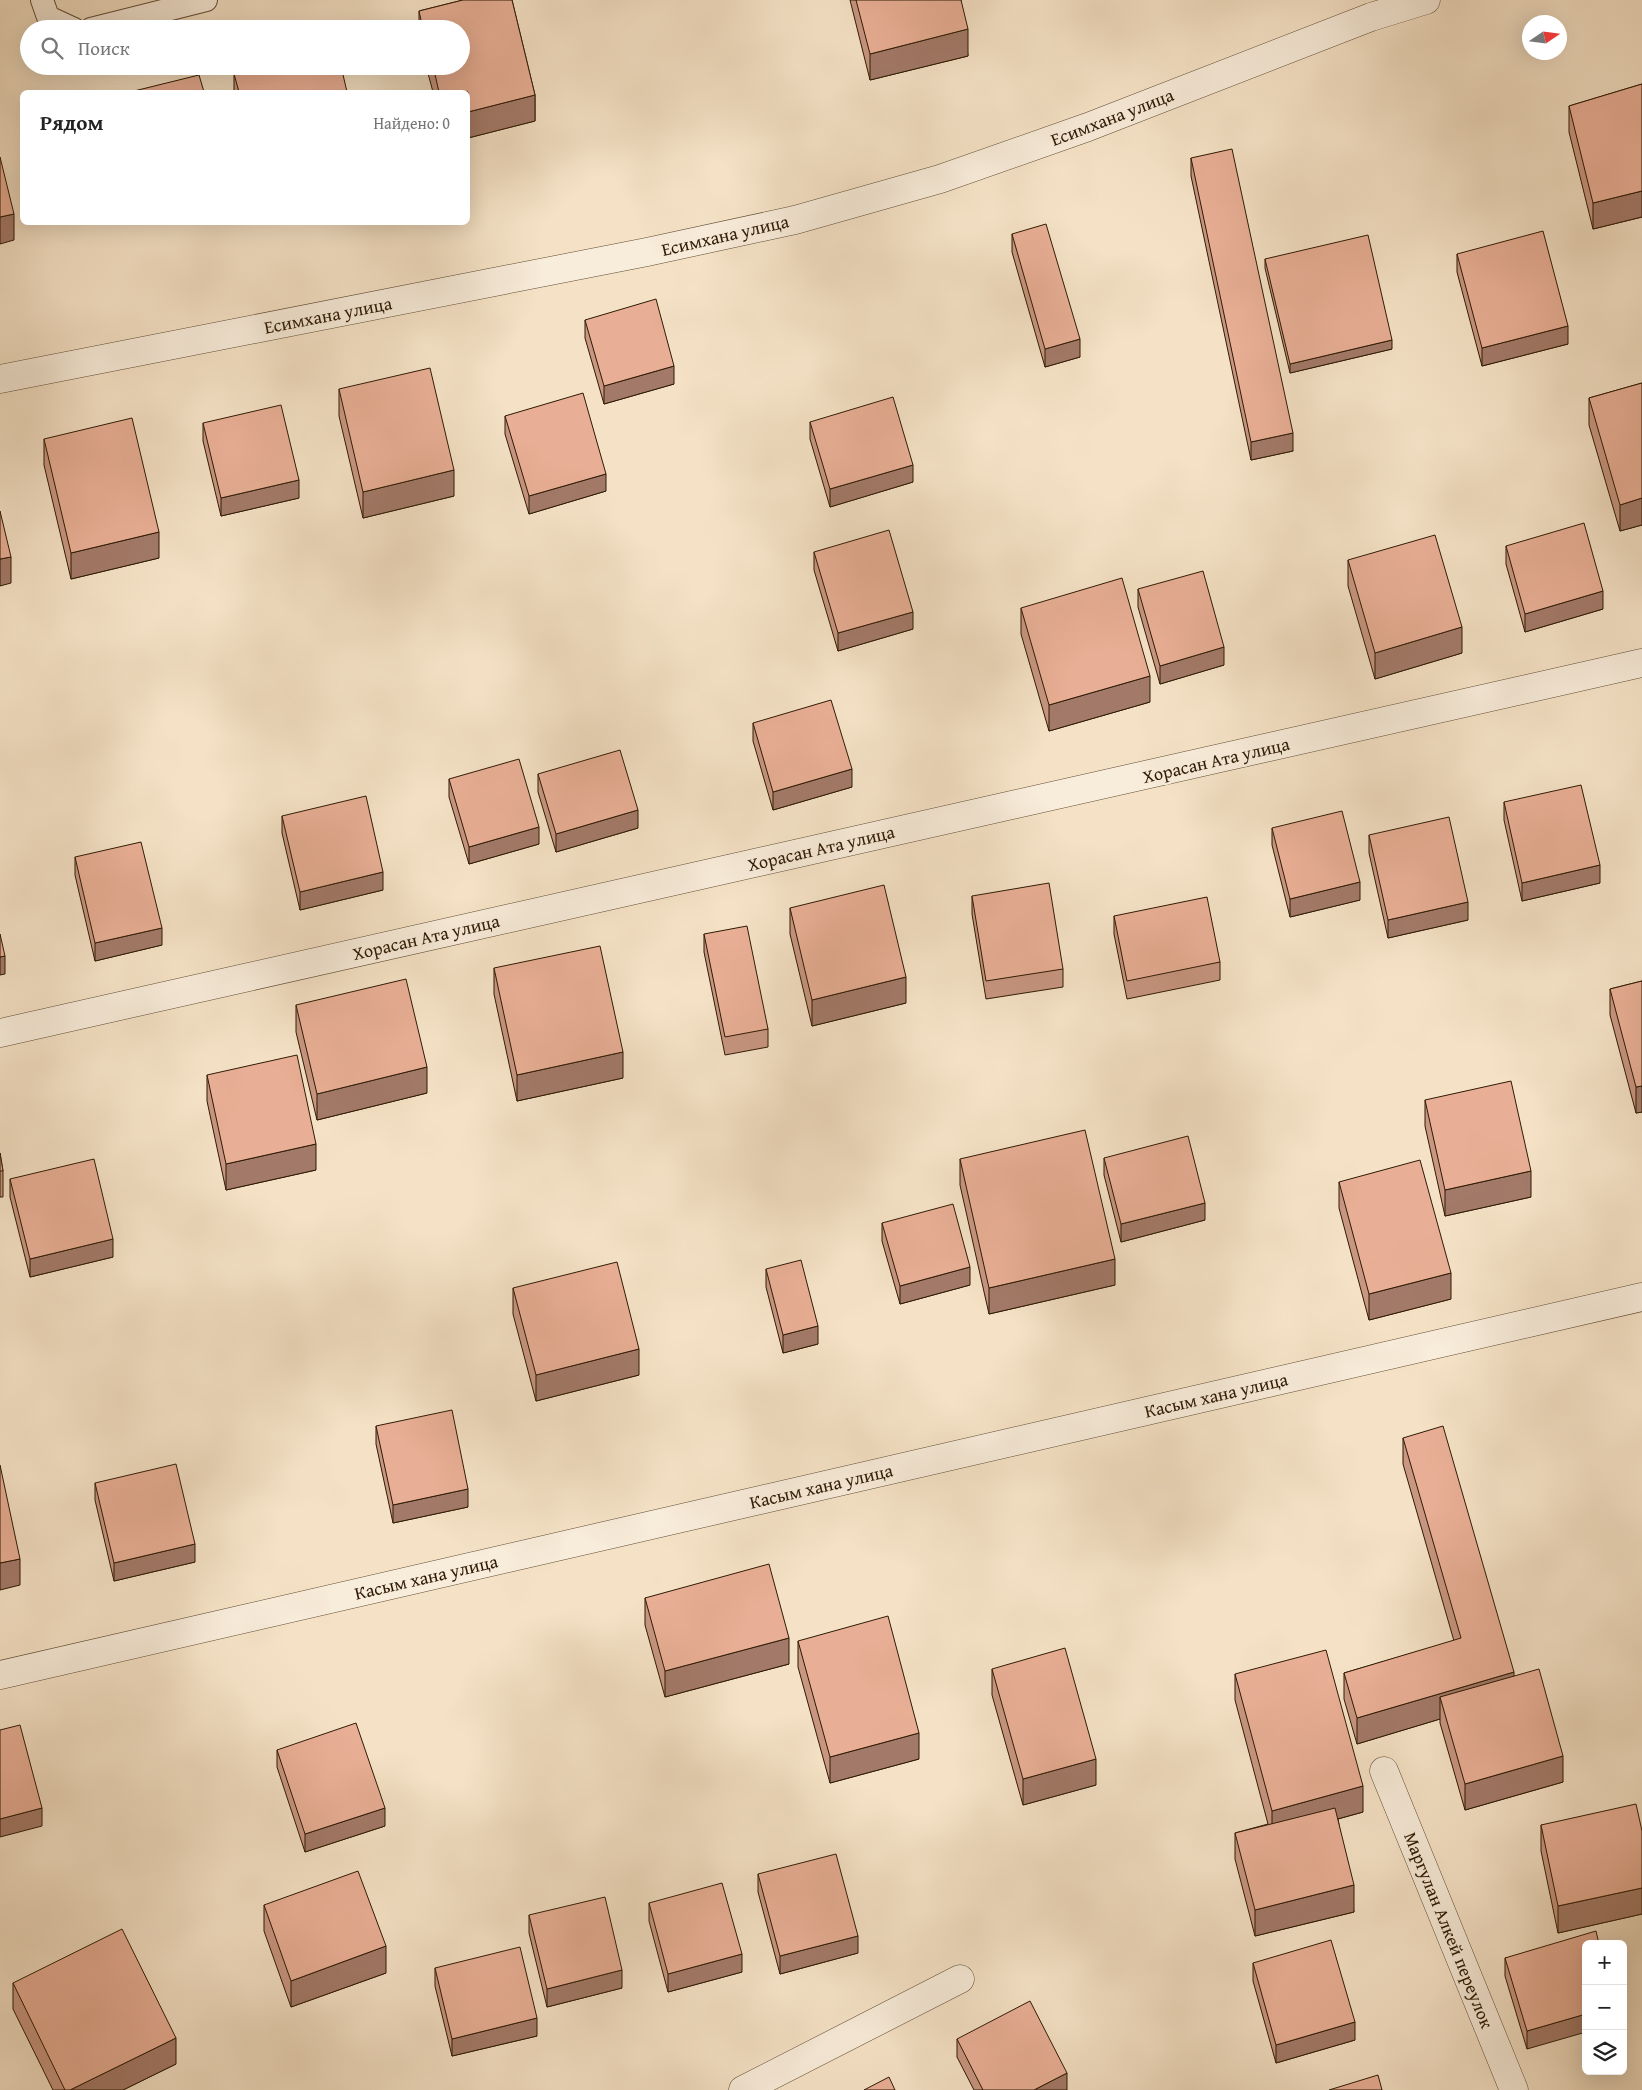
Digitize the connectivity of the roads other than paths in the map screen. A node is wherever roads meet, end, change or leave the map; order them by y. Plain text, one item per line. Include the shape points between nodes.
1 (42, 0) edge
2 (206, 0) edge
3 (1426, 0) edge
4 (1369, 9) edge
5 (53, 20) edge
6 (126, 20) edge
7 (0, 379) edge
8 (1642, 663) edge
9 (0, 1033) edge
10 (1642, 1297) edge
11 (0, 1675) edge
12 (1384, 1771) dead end
13 (960, 1979) dead end
14 (744, 2090) edge
15 (1514, 2090) edge

1 - 5 lane via 48,18
2 - 6 lane
3 - 4 street, Есимхана улица
4 - 7 street, Есимхана улица via 1088,126 940,179 795,220
8 - 9 street, Хорасан Ата улица
10 - 11 street, Касым хана улица
12 - 15 street, Маргулан Алкей переулок
13 - 14 street

